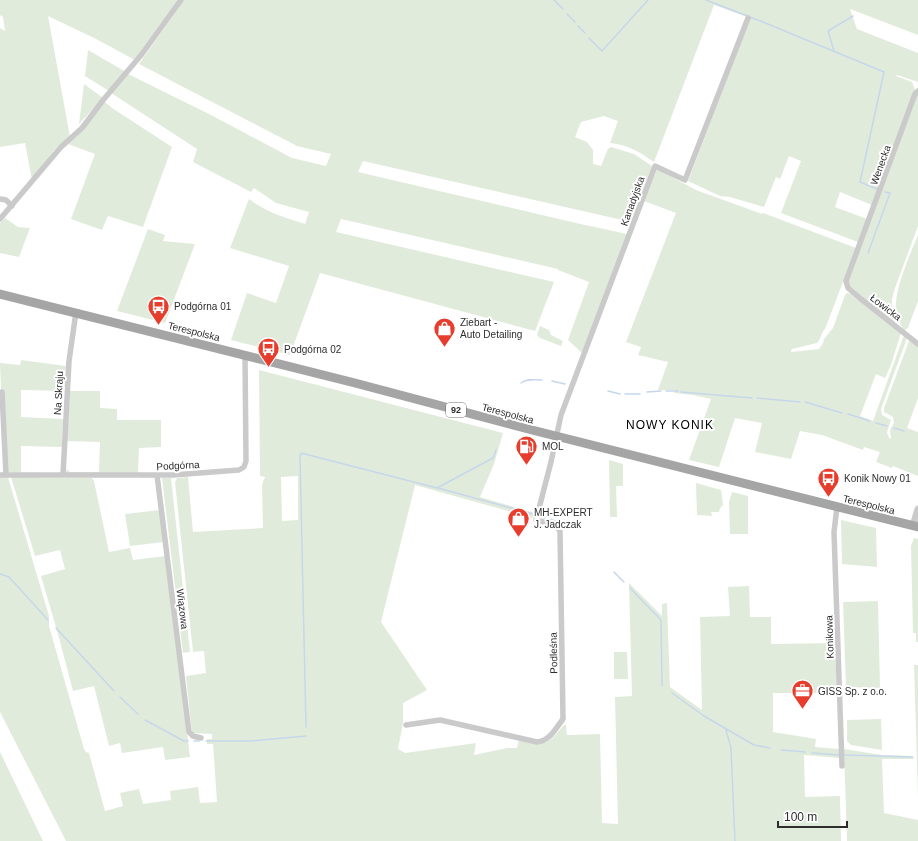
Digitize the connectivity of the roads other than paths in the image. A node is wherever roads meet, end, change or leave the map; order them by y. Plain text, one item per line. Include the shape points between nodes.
1 (182, 0) edge
2 (748, 18) dead end
3 (918, 91) edge
4 (0, 198) edge
5 (12, 206) junction
6 (0, 219) edge
7 (0, 294) edge
8 (861, 299) joint
9 (76, 312) junction
10 (918, 344) edge
11 (245, 355) junction
12 (2, 392) dead end
13 (556, 436) junction
14 (3, 475) edge
15 (63, 475) junction
16 (157, 475) junction
17 (837, 507) junction
18 (918, 509) edge
19 (915, 526) edge
20 (406, 725) dead end
21 (201, 738) dead end
22 (842, 766) dead end

1 - 5 street via 82,128 61,147
2 - 13 street, Kanadyjska via 685,180 655,166 561,415
3 - 8 street, Wenecka via 846,281 848,288
4 - 5 street
5 - 6 street
7 - 9 main road, Terespolska / 92
8 - 10 street, Łowicka
9 - 11 main road, Terespolska / 92
9 - 15 street, Na Skraju via 69,360
11 - 13 main road, Terespolska / 92
11 - 16 street, Podgórna via 244,467 239,470
12 - 14 street
13 - 17 main road, Terespolska / 92
13 - 20 street, Podleśna via 536,520 555,525 560,531 563,719 542,742 440,720
14 - 15 street, Podgórna
15 - 16 street, Podgórna
16 - 21 street, Wiązowa via 189,732
17 - 19 main road, Terespolska / 92
17 - 22 street, Konikowa via 834,532
18 - 19 street

